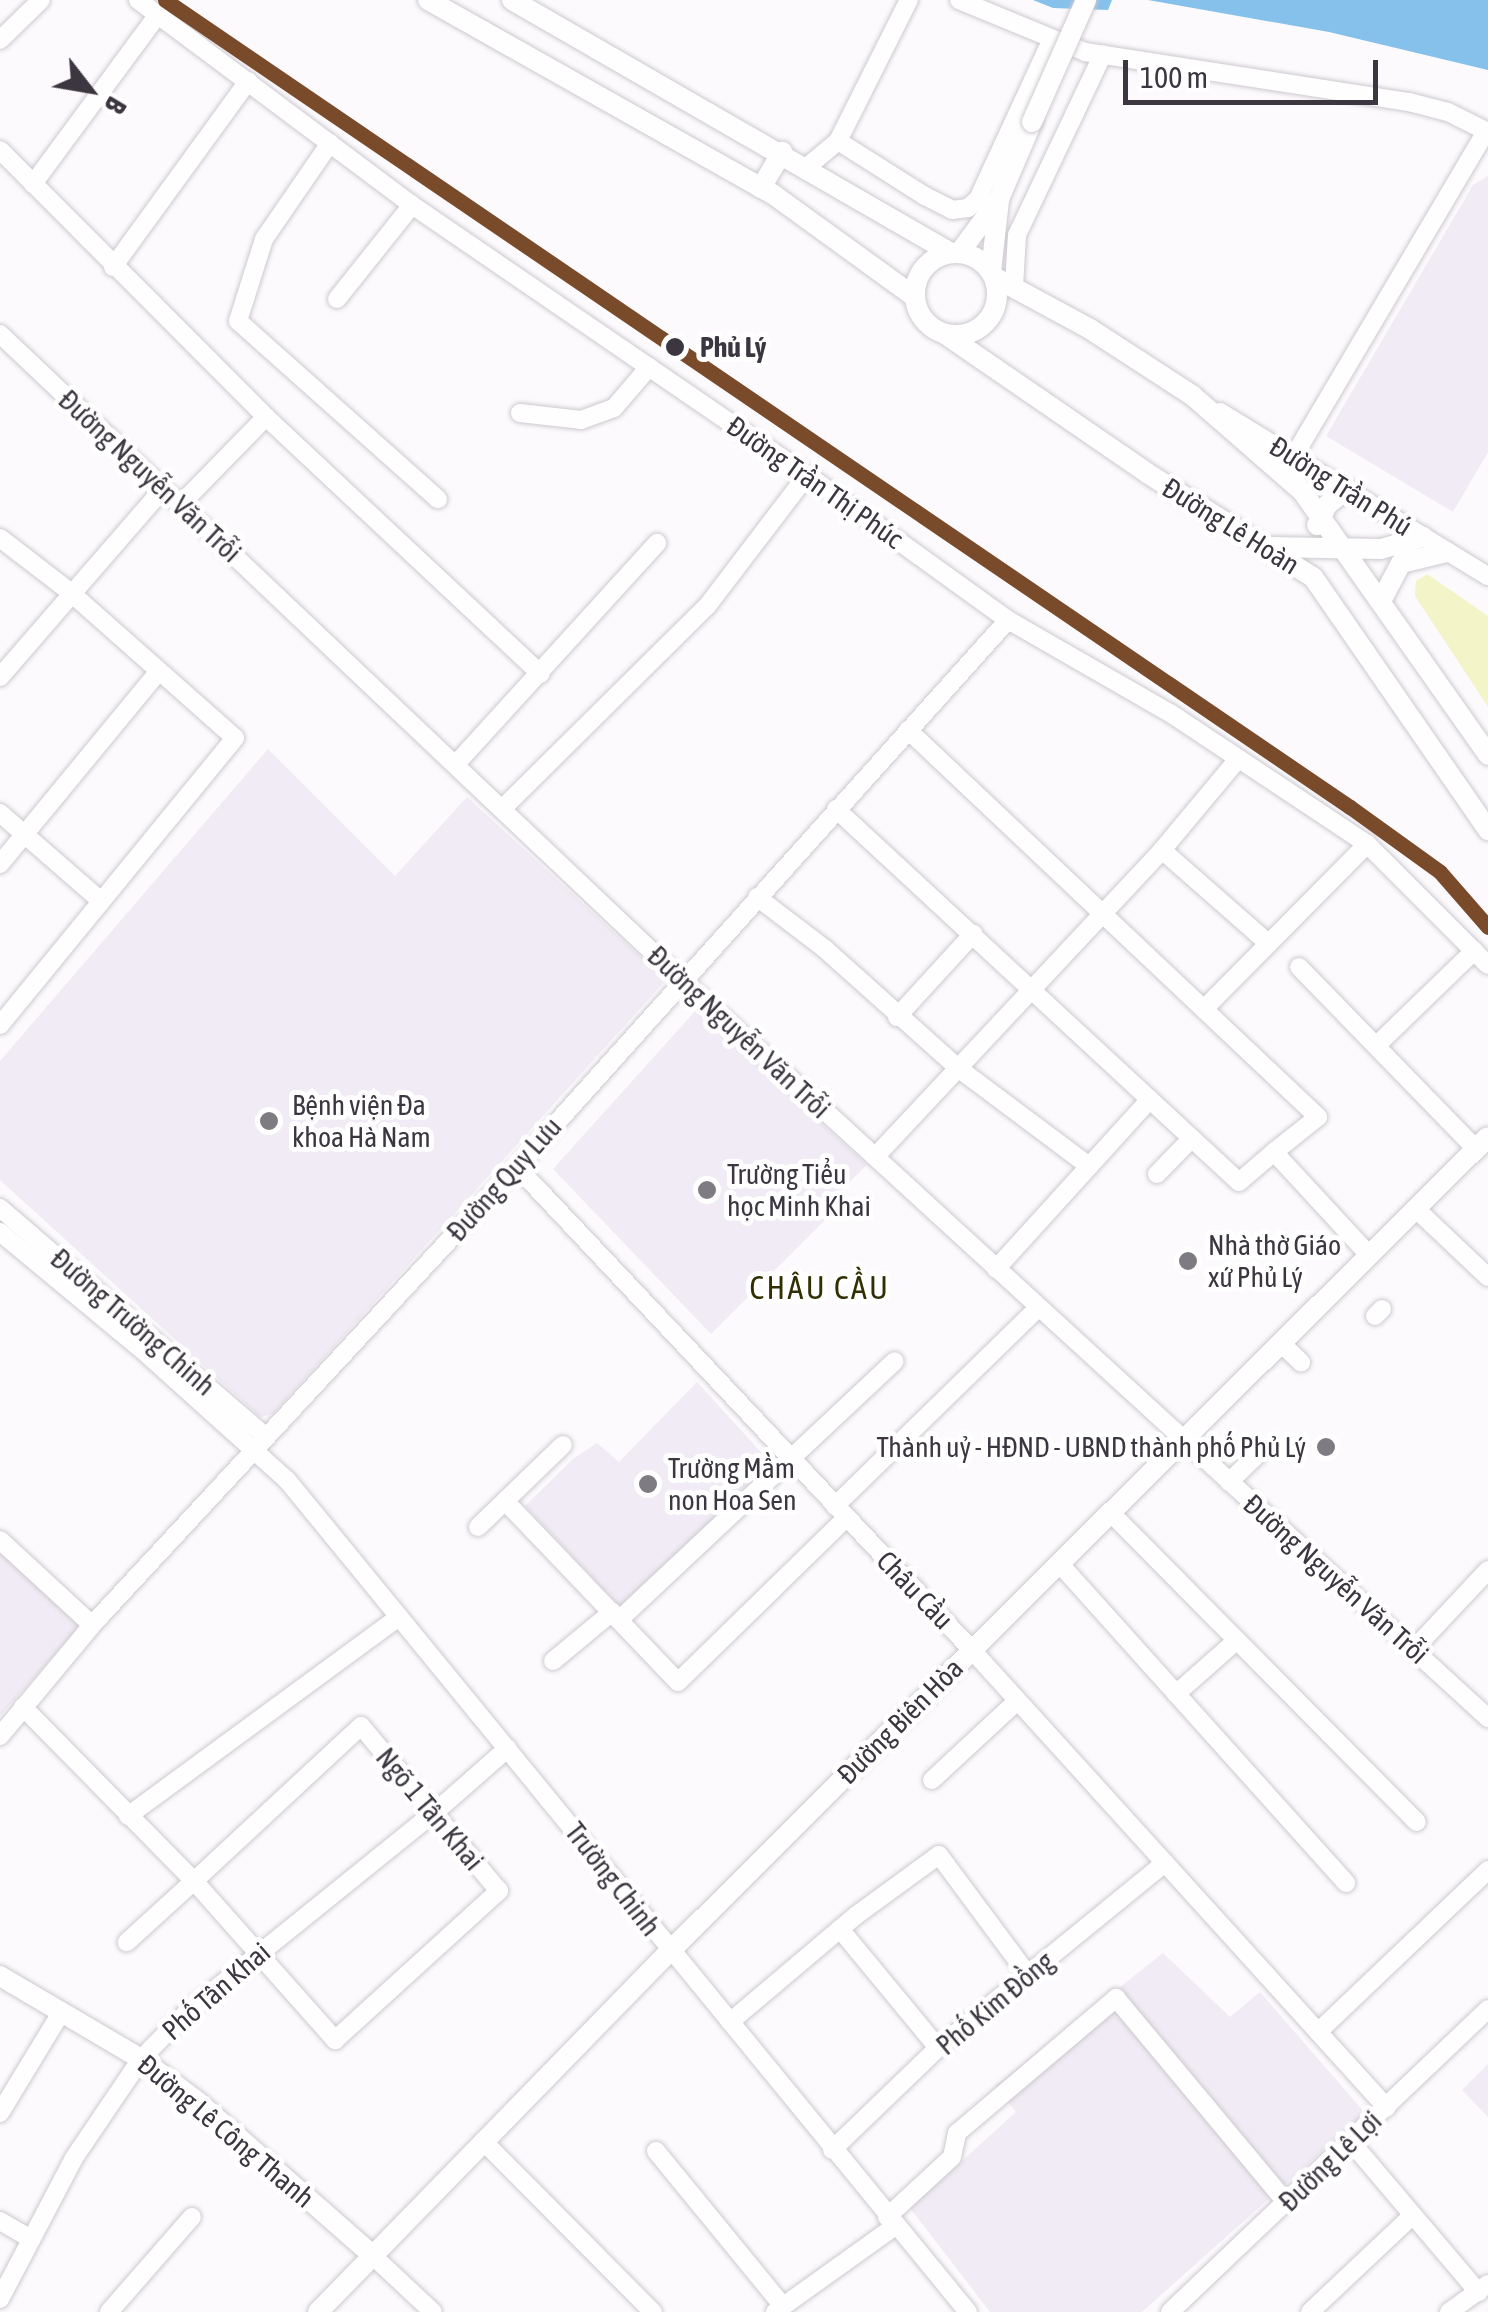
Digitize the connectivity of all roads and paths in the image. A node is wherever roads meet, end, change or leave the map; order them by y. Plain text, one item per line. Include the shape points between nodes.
1 (41, 0) edge
2 (138, 0) edge
3 (428, 0) edge
4 (512, 0) edge
5 (909, 0) edge
6 (959, 0) edge
7 (1086, 0) edge
8 (159, 13) junction
9 (1052, 39) junction
10 (0, 40) edge
11 (1103, 54) junction
12 (248, 80) junction
13 (1487, 131) edge
14 (838, 141) junction
15 (330, 143) junction
16 (0, 150) edge
17 (782, 152) junction
18 (807, 167) junction
19 (33, 184) junction
20 (761, 188) junction
21 (999, 199) junction
22 (412, 205) junction
23 (955, 252) junction
24 (113, 266) junction
25 (992, 274) junction
26 (1014, 287) junction
27 (915, 298) junction
28 (337, 299) dead end
29 (0, 334) edge
30 (945, 334) junction
31 (649, 367) junction
32 (1193, 396) junction
33 (520, 412) dead end
34 (266, 417) junction
35 (1294, 456) junction
36 (807, 475) junction
37 (164, 489) junction
38 (1347, 489) junction
39 (438, 500) dead end
40 (180, 505) junction
41 (1320, 514) junction
42 (1424, 537) junction
43 (0, 538) edge
44 (658, 543) dead end
45 (1265, 547) junction
46 (1310, 547) junction
47 (1342, 547) junction
48 (1446, 552) junction
49 (1488, 576) edge
50 (1312, 577) junction
51 (70, 592) junction
52 (1381, 601) junction
53 (1008, 620) junction
54 (159, 671) junction
55 (541, 674) junction
56 (0, 677) edge
57 (908, 730) junction
58 (1488, 756) edge
59 (1238, 760) junction
60 (456, 764) junction
61 (503, 808) junction
62 (836, 809) junction
63 (0, 814) edge
64 (1488, 830) edge
65 (24, 834) junction
66 (1367, 844) junction
67 (1162, 850) junction
68 (0, 864) edge
69 (757, 897) junction
70 (101, 901) junction
71 (1103, 914) junction
72 (973, 934) junction
73 (1268, 943) junction
74 (1474, 951) junction
75 (1488, 965) edge
76 (1298, 967) dead end
77 (682, 980) junction
78 (1032, 988) junction
79 (1204, 1009) junction
80 (897, 1016) junction
81 (0, 1025) edge
82 (1378, 1044) junction
83 (958, 1068) junction
84 (1150, 1099) junction
85 (1192, 1138) junction
86 (1482, 1143) edge
87 (1274, 1152) junction
88 (874, 1157) junction
89 (1090, 1166) junction
90 (517, 1167) junction
91 (1157, 1174) dead end
92 (0, 1208) edge
93 (1416, 1209) junction
94 (0, 1232) edge
95 (1369, 1255) junction
96 (59, 1269) junction
97 (996, 1269) junction
98 (1488, 1278) edge
99 (1038, 1308) junction
100 (1282, 1343) junction
101 (895, 1361) dead end
102 (1301, 1362) dead end
103 (1183, 1441) junction
104 (259, 1443) junction
105 (563, 1445) dead end
106 (1258, 1454) dead end
107 (790, 1458) junction
108 (1230, 1482) junction
109 (506, 1501) junction
110 (840, 1512) junction
111 (1110, 1512) junction
112 (478, 1527) dead end
113 (0, 1540) edge
114 (1059, 1563) junction
115 (1488, 1570) edge
116 (616, 1616) junction
117 (399, 1617) junction
118 (92, 1625) junction
119 (1236, 1640) junction
120 (971, 1649) junction
121 (1413, 1650) junction
122 (553, 1662) dead end
123 (1176, 1694) junction
124 (1017, 1700) junction
125 (23, 1707) junction
126 (1488, 1718) edge
127 (0, 1736) edge
128 (508, 1748) junction
129 (932, 1780) dead end
130 (434, 1814) junction
131 (128, 1816) junction
132 (1417, 1822) dead end
133 (1165, 1863) junction
134 (1488, 1870) edge
135 (194, 1881) junction
136 (1346, 1883) dead end
137 (840, 1929) junction
138 (126, 1942) dead end
139 (259, 1952) junction
140 (669, 1952) junction
141 (1028, 1975) junction
142 (0, 1976) edge
143 (1488, 2009) edge
144 (62, 2011) junction
145 (730, 2022) junction
146 (1318, 2032) junction
147 (938, 2048) junction
148 (141, 2059) junction
149 (1387, 2108) junction
150 (0, 2114) edge
151 (483, 2140) junction
152 (1350, 2142) junction
153 (832, 2150) junction
154 (656, 2151) dead end
155 (1287, 2202) junction
156 (1412, 2214) junction
157 (192, 2217) dead end
158 (0, 2220) edge
159 (891, 2222) junction
160 (31, 2239) junction
161 (372, 2255) junction
162 (1483, 2288) edge
163 (0, 2299) edge
164 (779, 2309) edge
165 (650, 2311) edge
166 (109, 2312) edge
167 (318, 2312) edge
168 (432, 2312) edge
169 (968, 2312) edge
170 (1170, 2312) edge
171 (1310, 2312) edge
172 (1450, 2312) edge

1 - 10 street
2 - 8 street, Đường Trần Thị Phúc
3 - 20 main road
4 - 17 main road
5 - 14 street
6 - 9 street
7 - 21 main road, bridge
8 - 12 street, Đường Trần Thị Phúc
8 - 19 street
9 - 11 street
9 - 14 street via 968,208 952,210
11 - 13 street via 1409,102
11 - 26 street via 1017,235
12 - 15 street, Đường Trần Thị Phúc
12 - 24 street
13 - 35 street
14 - 18 street
15 - 22 street, Đường Trần Thị Phúc
15 - 39 street via 264,240 238,320
16 - 19 street
17 - 18 main road
17 - 20 main road
18 - 23 main road
19 - 24 street
20 - 27 main road
21 - 23 main road
21 - 25 main road
22 - 28 street
22 - 31 street, Đường Trần Thị Phúc
23 - 25 main road via 974,256
23 - 27 main road via 928,263
24 - 34 street
25 - 26 main road, Đường Lê Hoàn
25 - 30 main road via 998,290 992,316 971,332
26 - 32 main road, Đường Lê Hoàn
27 - 30 main road via 924,320
29 - 37 street, Đường Nguyễn Văn Trỗi
30 - 45 main road, Đường Lê Hoàn
31 - 33 street via 614,408 581,420
31 - 36 street, Đường Trần Thị Phúc
32 - 35 street, Đường Trần Phú
32 - 41 main road, Đường Lê Hoàn
34 - 40 street
34 - 55 street
35 - 38 street, Đường Trần Phú
36 - 53 street, Đường Trần Thị Phúc
36 - 61 street via 708,605
37 - 40 street, Đường Nguyễn Văn Trỗi
37 - 51 street
38 - 41 main road
38 - 42 street, Đường Trần Phú
40 - 60 street, Đường Nguyễn Văn Trỗi
41 - 46 main road
41 - 47 main road, Đường Lê Hoàn
42 - 47 main road via 1381,548
42 - 48 street, Đường Trần Phú
43 - 51 street
44 - 55 street
45 - 46 main road
45 - 50 main road, Đường Lê Hoàn
46 - 47 main road
46 - 50 main road
47 - 52 main road, Đường Lê Hoàn
48 - 49 street, Đường Trần Phú
48 - 52 main road via 1401,563
50 - 64 main road, Đường Lê Hoàn
51 - 54 street
51 - 56 street
52 - 58 main road, Đường Lê Hoàn
53 - 57 street, Đường Quy Lưu
53 - 59 street, Đường Trần Thị Phúc
54 - 65 street
54 - 70 street via 235,738
55 - 60 street
57 - 62 street, Đường Quy Lưu
57 - 71 street
59 - 66 street, Đường Trần Thị Phúc
59 - 67 street
60 - 61 street, Đường Nguyễn Văn Trỗi
61 - 77 street, Đường Nguyễn Văn Trỗi
62 - 69 street, Đường Quy Lưu
62 - 72 street
63 - 65 street
65 - 68 street
65 - 70 street
66 - 73 street
66 - 74 street, Đường Trần Thị Phúc
67 - 71 street
67 - 73 street
69 - 77 street, Đường Quy Lưu
69 - 80 street
70 - 81 street
71 - 78 street
71 - 79 street
72 - 78 street
72 - 80 street
73 - 79 street
74 - 75 street, Đường Trần Thị Phúc
74 - 82 street
76 - 82 street
77 - 88 street, Đường Nguyễn Văn Trỗi
77 - 90 street, Đường Quy Lưu
78 - 83 street
78 - 84 street
79 - 87 street via 1318,1117
80 - 83 street
82 - 86 street
83 - 88 street
83 - 89 street
84 - 85 street
84 - 89 street
85 - 87 street via 1239,1182
85 - 91 street
86 - 93 main road, Đường Biên Hòa
87 - 95 street
88 - 97 street, Đường Nguyễn Văn Trỗi
89 - 97 street
90 - 104 street, Đường Quy Lưu
90 - 107 street, Châu Cầu
92 - 96 street, Đường Trường Chinh
93 - 95 main road, Đường Biên Hòa
93 - 98 street
94 - 96 street, Đường Trường Chinh
95 - 100 main road, Đường Biên Hòa
96 - 104 street, Đường Trường Chinh
97 - 99 street, Đường Nguyễn Văn Trỗi
99 - 103 street, Đường Nguyễn Văn Trỗi
99 - 110 street
100 - 102 street
100 - 103 main road, Đường Biên Hòa
101 - 107 street
103 - 108 street, Đường Nguyễn Văn Trỗi
103 - 111 main road, Đường Biên Hòa
104 - 117 street, Trường Chinh
104 - 118 street, Đường Quy Lưu
105 - 109 street
106 - 108 street
107 - 110 street, Châu Cầu
107 - 116 street
108 - 121 street, Đường Nguyễn Văn Trỗi
109 - 112 street
109 - 116 street
110 - 116 street via 678,1682
110 - 120 street, Châu Cầu
111 - 114 main road, Đường Biên Hòa
111 - 119 street
113 - 118 street
114 - 120 main road, Đường Biên Hòa
114 - 123 street
115 - 121 street
116 - 122 street
117 - 128 street, Trường Chinh
117 - 131 street
118 - 125 street, Đường Quy Lưu
119 - 123 street
119 - 132 street
120 - 124 street, Châu Cầu
120 - 140 main road, Đường Biên Hòa
121 - 126 street, Đường Nguyễn Văn Trỗi
123 - 136 street
124 - 129 street
124 - 133 street, Châu Cầu
125 - 127 street, Đường Quy Lưu
125 - 131 street
128 - 130 street, Phố Tân Khai
128 - 140 street, Trường Chinh
130 - 135 street, Ngõ 1 Tân Khai via 362,1726
130 - 139 street, Phố Tân Khai
130 - 139 street, Ngõ 1 Tân Khai via 499,1891 335,2040
131 - 135 street
133 - 141 street, Phố Kim Đồng
133 - 146 street, Châu Cầu
134 - 146 street
135 - 138 street
135 - 139 street
137 - 141 street via 938,1855
137 - 145 street
137 - 147 street
139 - 148 street, Phố Tân Khai
140 - 145 street, Trường Chinh
140 - 151 main road, Đường Biên Hòa
141 - 147 street, Phố Kim Đồng
142 - 144 main road, Đường Lê Công Thanh
143 - 149 street, Đường Lê Lợi
144 - 148 main road, Đường Lê Công Thanh
144 - 150 street
145 - 153 street, Trường Chinh
146 - 149 street, Châu Cầu
147 - 153 street, Phố Kim Đồng
148 - 160 street, Phố Tân Khai via 74,2158
148 - 161 main road, Đường Lê Công Thanh
149 - 152 street, Đường Lê Lợi
151 - 161 main road, Đường Biên Hòa
151 - 165 street
152 - 155 street, Đường Lê Lợi
152 - 156 street
153 - 159 street, Trường Chinh
154 - 164 street
155 - 159 street via 1116,1998 958,2133 952,2157
155 - 170 street, Đường Lê Lợi
156 - 162 street
156 - 171 street
157 - 166 street
158 - 160 street
159 - 164 street
159 - 169 street, Trường Chinh
160 - 163 street, Phố Tân Khai
161 - 167 main road, Đường Biên Hòa
161 - 168 street, Đường Lê Công Thanh
162 - 172 street

